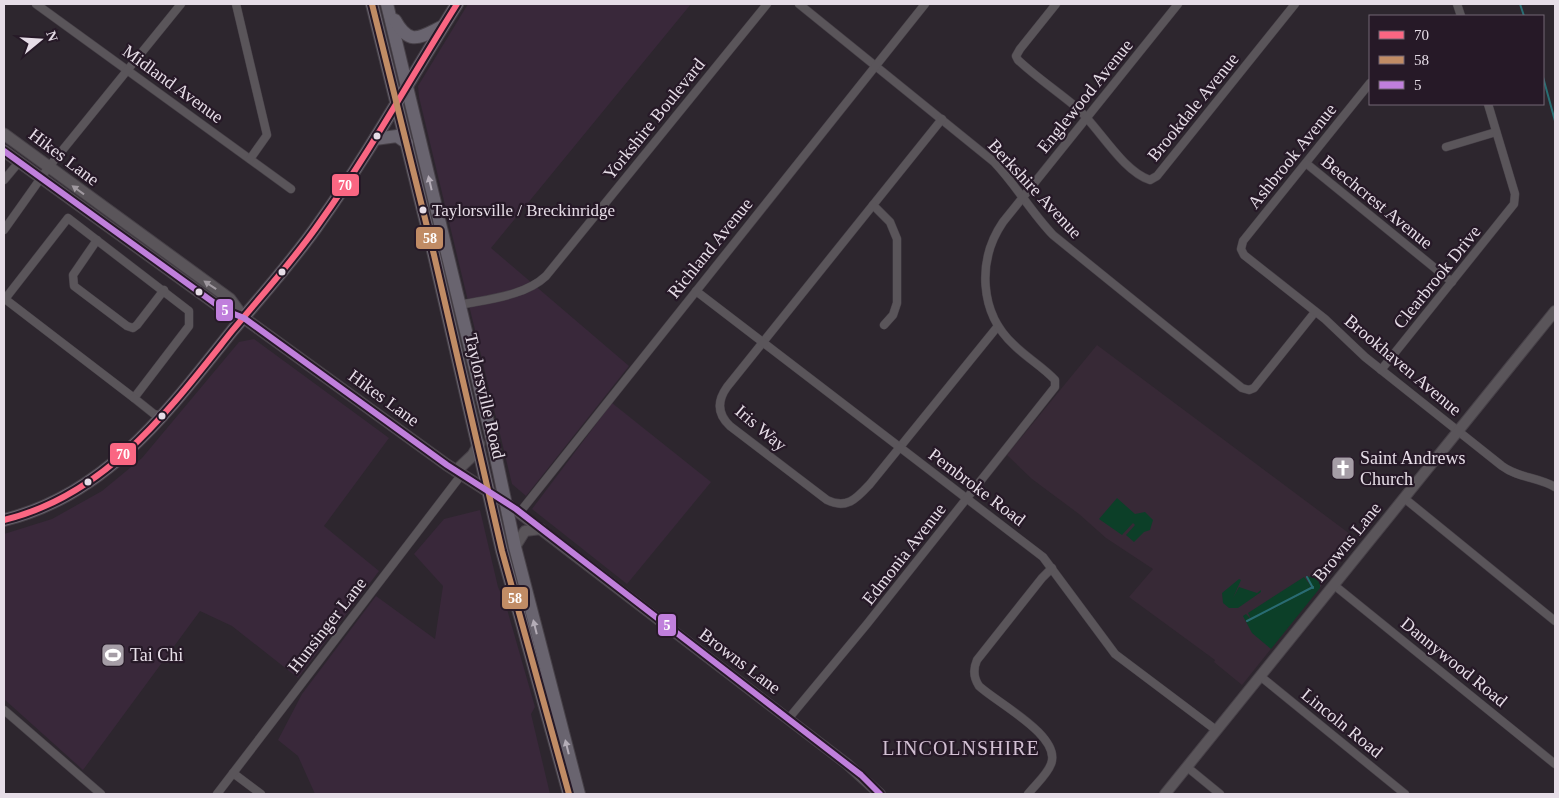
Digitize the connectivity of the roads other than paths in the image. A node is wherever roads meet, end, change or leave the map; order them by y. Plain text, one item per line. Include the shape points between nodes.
1 (36, 4) edge
2 (181, 4) edge
3 (236, 4) edge
4 (372, 4) edge
5 (457, 4) edge
6 (767, 4) edge
7 (799, 4) edge
8 (924, 4) edge
9 (1056, 4) edge
10 (1178, 4) edge
11 (1295, 4) edge
12 (387, 6) edge
13 (443, 26) junction
14 (875, 66) junction
15 (127, 70) junction
16 (1369, 84) edge
17 (407, 88) junction
18 (397, 103) junction
19 (1488, 105) edge
20 (1087, 118) junction
21 (942, 119) junction
22 (1496, 132) junction
23 (4, 134) edge
24 (375, 139) junction
25 (407, 143) junction
26 (1446, 147) dead end
27 (4, 151) edge
28 (250, 159) junction
29 (19, 162) junction
30 (1307, 164) junction
31 (48, 168) junction
32 (41, 178) junction
33 (4, 180) edge
34 (292, 189) dead end
35 (1023, 197) junction
36 (79, 205) junction
37 (873, 205) junction
38 (68, 218) junction
39 (4, 230) edge
40 (97, 240) junction
41 (1241, 249) joint
42 (1452, 282) junction
43 (164, 290) junction
44 (696, 291) junction
45 (460, 305) junction
46 (1555, 311) edge
47 (1315, 312) junction
48 (244, 318) junction
49 (884, 326) dead end
50 (998, 326) junction
51 (762, 343) junction
52 (1381, 370) junction
53 (1056, 382) joint
54 (134, 398) junction
55 (162, 416) junction
56 (1459, 432) junction
57 (479, 444) junction
58 (899, 447) junction
59 (459, 472) junction
60 (1554, 484) edge
61 (490, 493) junction
62 (967, 498) junction
63 (1404, 498) junction
64 (506, 503) junction
65 (520, 512) junction
66 (4, 520) edge
67 (541, 529) junction
68 (515, 547) junction
69 (1052, 568) junction
70 (1334, 585) junction
71 (1555, 621) edge
72 (1260, 676) junction
73 (4, 710) edge
74 (789, 718) junction
75 (1216, 730) junction
76 (1555, 764) edge
77 (1187, 767) junction
78 (233, 773) junction
79 (100, 794) edge
80 (217, 794) edge
81 (261, 794) edge
82 (569, 794) edge
83 (579, 794) edge
84 (880, 794) edge
85 (1028, 794) edge
86 (1165, 794) edge
87 (1220, 794) edge
88 (1405, 794) edge

1 - 15 street, Midland Avenue
2 - 15 street
3 - 28 street via 267,135
4 - 18 main road, Taylorsville Road
5 - 13 main road
6 - 45 street, Yorkshire Boulevard via 546,276 524,290
7 - 14 street, Berkshire Avenue
8 - 14 street, Richland Avenue
9 - 20 street via 1016,56
10 - 20 street, Englewood Avenue
11 - 20 street, Brookdale Avenue via 1154,179 1142,176
12 - 13 main road via 406,36 421,37
12 - 17 main road, Taylorsville Road
13 - 17 main road
14 - 21 street, Berkshire Avenue
14 - 44 street, Richland Avenue
15 - 28 street, Midland Avenue
15 - 31 street
16 - 30 street, Ashbrook Avenue
17 - 18 main road
45 -> 17 main road, Taylorsville Road
18 - 24 main road
18 - 25 main road, Taylorsville Road
19 - 22 street
20 - 35 street, Englewood Avenue
21 - 35 street, Berkshire Avenue via 994,162
21 - 37 street, Iris Way
22 - 26 street
22 - 42 street, Clearbrook Drive via 1515,202
23 - 31 main road, Hikes Lane
24 - 25 main road via 397,136
24 - 48 main road via 317,227
25 - 57 main road, Taylorsville Road
27 - 29 main road, Hikes Lane
28 - 34 street, Midland Avenue
29 - 32 main road, Hikes Lane
29 - 33 street
30 - 41 street, Ashbrook Avenue via 1243,241
30 - 42 street, Beechcrest Avenue
31 - 32 street
48 -> 31 main road, Hikes Lane via 230,299
32 - 36 main road, Hikes Lane
32 - 39 street
35 - 47 street, Berkshire Avenue via 1036,217 1059,240 1242,388 1251,389
35 - 50 street, Englewood Avenue via 995,234 986,261 986,293
36 - 38 street
36 - 48 main road, Hikes Lane via 224,310
37 - 49 street via 890,222 897,239 896,303 893,315
37 - 51 street, Iris Way
38 - 40 street
38 - 54 street via 5,299
40 - 43 street
40 - 43 street via 72,282 127,326 133,328 137,325
41 - 47 street, Brookhaven Avenue
42 - 52 street, Clearbrook Drive
43 - 54 street via 186,307 190,321 187,330
44 - 51 street, Pembroke Road
44 - 65 street, Richland Avenue
45 - 64 main road, Taylorsville Road
46 - 56 street, Browns Lane
47 - 52 street, Brookhaven Avenue
48 - 55 main road
48 - 59 main road, Hikes Lane
50 - 53 street, Englewood Avenue via 1014,346
50 - 58 street, Iris Way
51 - 58 street, Pembroke Road
51 - 58 street, Iris Way via 720,398 720,413 730,426 827,500 838,504 858,498
52 - 56 street, Brookhaven Avenue
53 - 62 street, Edmonia Avenue
54 - 55 street via 154,414
55 - 66 main road via 133,448 89,483 53,503
56 - 60 street, Brookhaven Avenue via 1507,470
56 - 63 street, Browns Lane
57 - 59 main road
57 - 61 main road, Taylorsville Road
58 - 62 street, Pembroke Road
59 - 61 main road, Hikes Lane
59 - 78 street, Hunsinger Lane
61 - 64 main road, Hikes Lane
61 - 82 main road, Taylorsville Road via 502,551
62 - 69 street, Pembroke Road via 1043,557
62 - 74 street, Edmonia Avenue
63 - 70 street, Browns Lane
63 - 71 street
64 - 65 street, Browns Lane
64 - 68 main road, Taylorsville Road
65 - 67 street, Browns Lane
67 - 68 street via 525,531
67 - 74 street, Browns Lane
83 -> 68 main road, Taylorsville Road
69 - 75 street, Pembroke Road via 1115,654
69 - 85 street via 983,652 974,668 979,686 1043,736 1052,748 1050,767
70 - 72 street, Browns Lane
70 - 76 street, Dannywood Road
72 - 75 street, Browns Lane
72 - 88 street, Lincoln Road
73 - 79 street
74 - 84 street, Browns Lane
75 - 77 street, Browns Lane
77 - 86 street, Browns Lane
77 - 87 street
78 - 80 street, Hunsinger Lane
78 - 81 street

